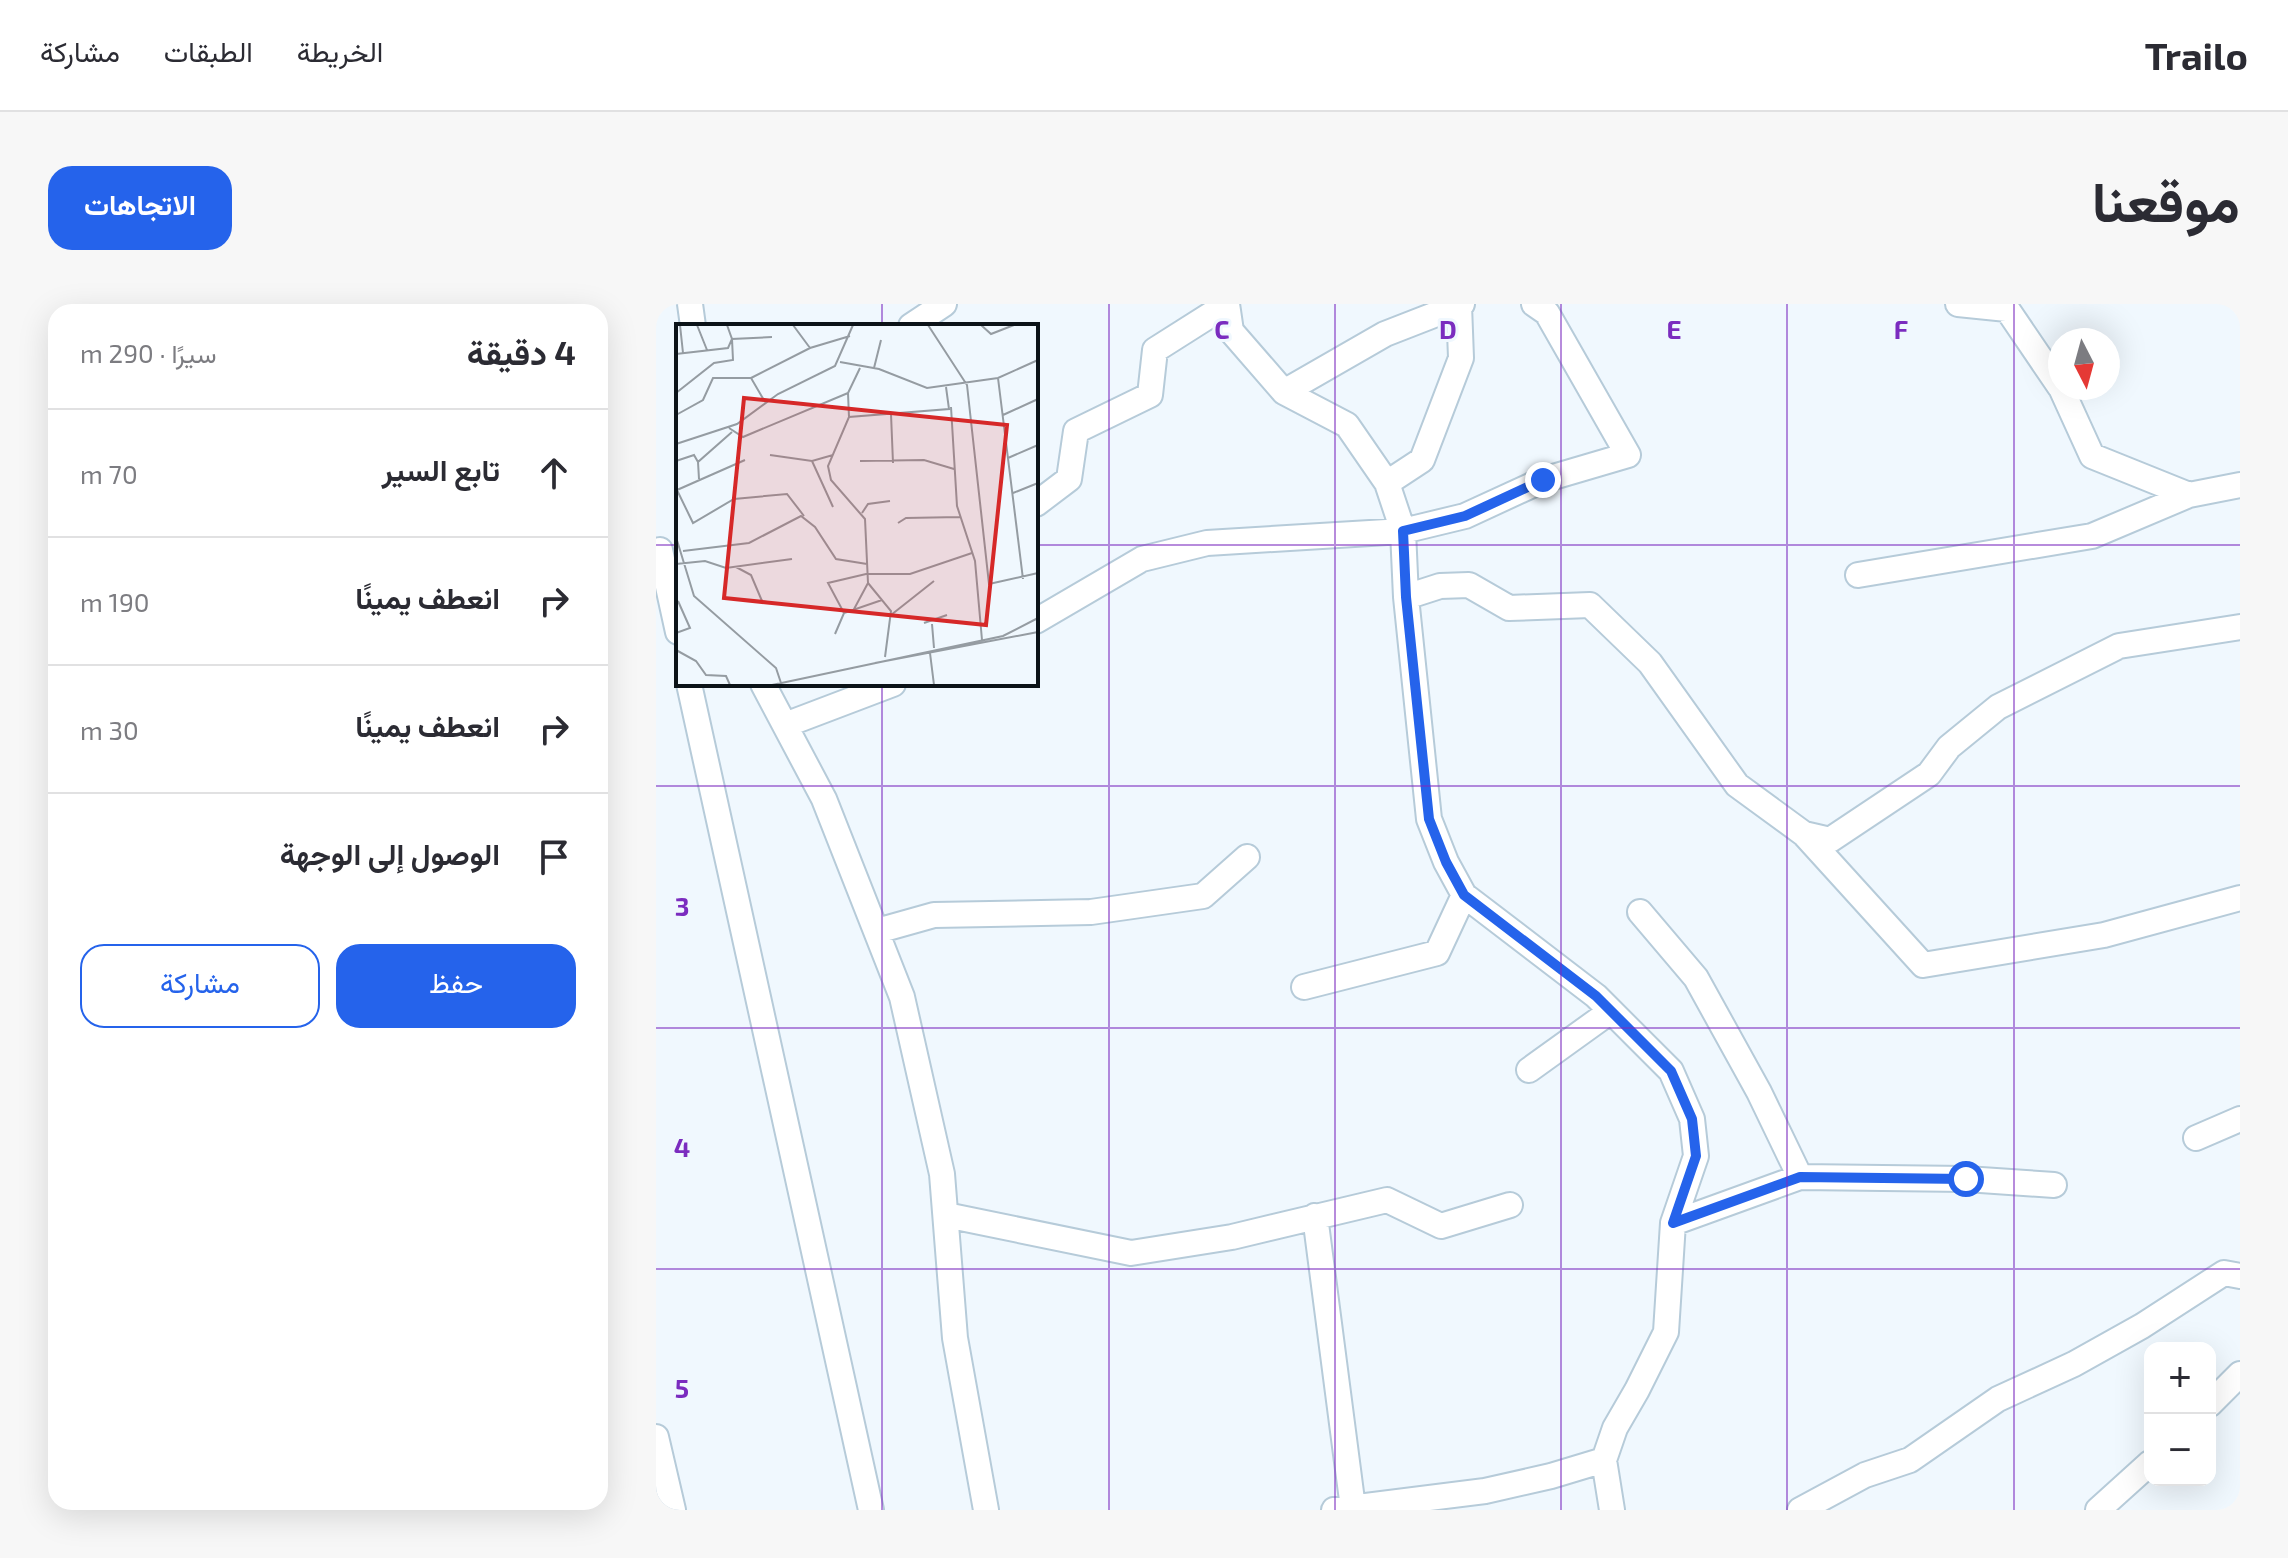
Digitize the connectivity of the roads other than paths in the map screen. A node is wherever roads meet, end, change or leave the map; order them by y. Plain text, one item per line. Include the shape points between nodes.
1 (690, 304) edge
2 (944, 304) edge
3 (1226, 304) edge
4 (1461, 304) edge
5 (1534, 304) edge
6 (1958, 304) edge
7 (693, 324) edge
8 (914, 324) edge
9 (2048, 369) edge
10 (1284, 392) junction
11 (2066, 400) edge
12 (1387, 483) junction
13 (2240, 485) edge
14 (2189, 495) junction
15 (1038, 502) edge
16 (1403, 531) junction
17 (656, 551) edge
18 (1858, 575) dead end
19 (1406, 597) junction
20 (1038, 620) edge
21 (676, 623) edge
22 (2240, 627) edge
23 (689, 686) edge
24 (764, 686) edge
25 (888, 686) edge
26 (785, 725) junction
27 (1804, 834) junction
28 (1247, 857) dead end
29 (1464, 895) junction
30 (2240, 898) edge
31 (1640, 912) dead end
32 (877, 931) junction
33 (1304, 987) dead end
34 (1611, 1011) junction
35 (1529, 1070) dead end
36 (2240, 1119) edge
37 (2196, 1138) dead end
38 (1800, 1177) junction
39 (2054, 1185) dead end
40 (1510, 1205) dead end
41 (946, 1215) junction
42 (1315, 1216) junction
43 (1673, 1223) junction
44 (2240, 1276) edge
45 (2240, 1374) edge
46 (2216, 1398) edge
47 (656, 1437) edge
48 (1604, 1460) junction
49 (2144, 1470) edge
50 (2115, 1505) edge
51 (1344, 1509) edge
52 (673, 1510) edge
53 (871, 1510) edge
54 (986, 1510) edge
55 (1612, 1510) edge
56 (1800, 1510) edge

1 - 7 street
2 - 8 street
3 - 10 street via 1231,331
3 - 15 street via 1155,350 1150,395 1076,431 1069,479
4 - 10 street via 1385,334
4 - 12 street via 1461,358 1422,460
5 - 16 street via 1547,313 1628,455 1543,480 1465,516
6 - 9 street via 2007,309
10 - 12 street via 1347,425
11 - 14 street via 2092,456
12 - 16 street
13 - 14 street
14 - 18 street via 2092,536
16 - 19 street
16 - 20 street via 1207,543 1142,559
17 - 21 street via 660,550
19 - 27 street via 1440,586 1469,585 1509,608 1590,605 1650,663 1737,785
19 - 29 street via 1429,819
22 - 27 street via 2119,646 1998,707 1949,747 1929,774 1830,840
23 - 53 street
24 - 26 street
25 - 26 street
26 - 32 street via 824,799
27 - 30 street via 1923,965 2104,935
28 - 32 street via 1203,896 1091,912 934,915
29 - 33 street via 1437,953
29 - 34 street
31 - 38 street via 1696,978
32 - 41 street via 902,997 942,1174
34 - 35 street
34 - 43 street via 1671,1071 1692,1119 1696,1156
36 - 37 street
38 - 39 street
38 - 43 street
40 - 42 street via 1441,1226 1387,1200
41 - 42 street via 1131,1253 1232,1237
41 - 54 street via 955,1338
42 - 51 street
43 - 48 street via 1666,1332 1615,1428
44 - 56 street via 2224,1273 2087,1357 1998,1399 1910,1460 1865,1475
45 - 46 street
47 - 52 street
48 - 51 street via 1485,1491
48 - 55 street
49 - 50 street

